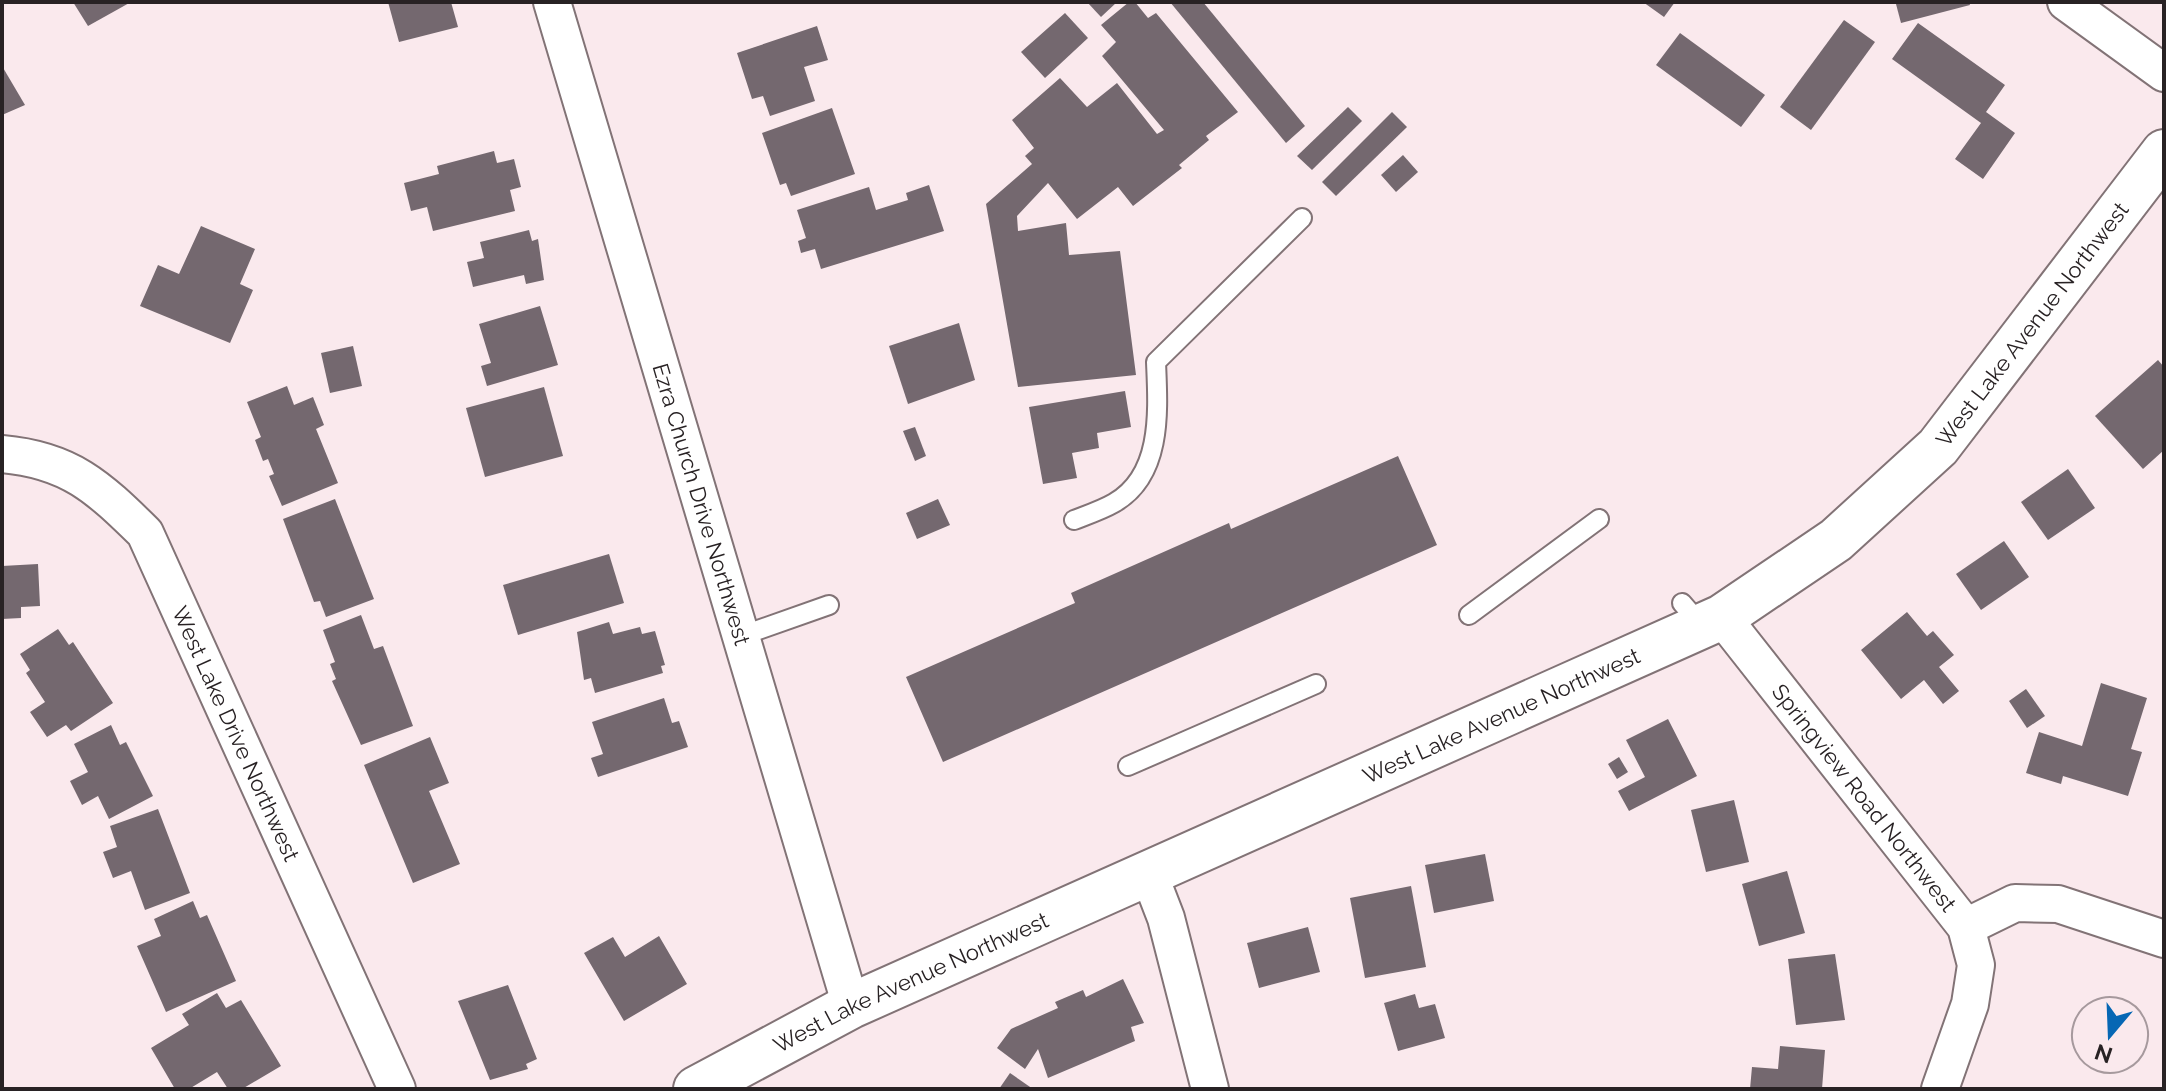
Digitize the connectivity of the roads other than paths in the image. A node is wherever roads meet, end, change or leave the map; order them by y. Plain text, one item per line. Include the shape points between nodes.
1 (552, 2) edge
2 (2066, 2) edge
3 (2164, 73) edge
4 (2164, 152) edge
5 (1302, 218) dead end
6 (2, 454) edge
7 (1599, 519) dead end
8 (1074, 520) dead end
9 (829, 605) dead end
10 (1469, 615) dead end
11 (1702, 615) junction
12 (741, 636) junction
13 (1316, 684) dead end
14 (1128, 766) dead end
15 (1149, 874) junction
16 (1966, 927) junction
17 (2164, 939) edge
18 (851, 1006) junction
19 (397, 1089) edge
20 (696, 1089) edge
21 (1210, 1089) edge
22 (1940, 1089) edge

1 - 12 street, Ezra Church Drive Northwest
2 - 3 street
4 - 11 street, West Lake Avenue Northwest via 1938,447 1836,540
5 - 8 lane via 1156,362 1157,430 1150,460 1116,503
6 - 19 street, West Lake Drive Northwest via 34,457 96,485 145,533
7 - 10 lane
9 - 12 lane
11 - 15 street, West Lake Avenue Northwest
11 - 16 street, Springview Road Northwest
12 - 18 street, Ezra Church Drive Northwest
13 - 14 lane
15 - 18 street, West Lake Avenue Northwest
15 - 21 street via 1166,918
16 - 17 street, Springview Road Northwest via 2015,903 2058,904
16 - 22 street via 1976,965 1970,1004
18 - 20 street, West Lake Avenue Northwest

